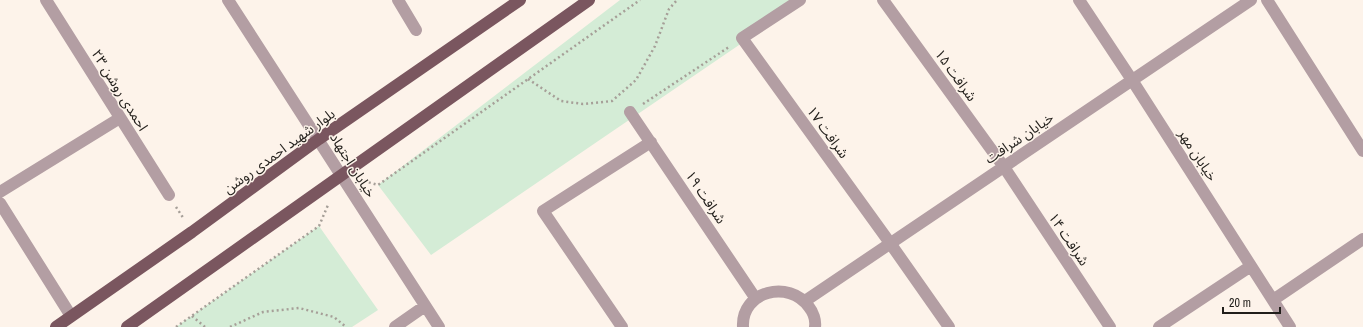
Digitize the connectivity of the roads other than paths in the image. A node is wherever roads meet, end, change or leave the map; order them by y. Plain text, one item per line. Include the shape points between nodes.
1 (46, 0) edge
2 (228, 0) edge
3 (398, 0) edge
4 (520, 0) edge
5 (589, 0) edge
6 (800, 0) edge
7 (883, 0) edge
8 (1079, 0) edge
9 (1251, 0) edge
10 (1267, 0) edge
11 (416, 30) dead end
12 (1132, 80) junction
13 (630, 112) road end
14 (120, 118) junction
15 (319, 139) junction
16 (651, 142) junction
17 (1363, 151) edge
18 (1004, 167) junction
19 (342, 176) junction
20 (0, 192) edge
21 (169, 195) road end
22 (0, 203) edge
23 (1363, 239) edge
24 (890, 243) junction
25 (1251, 266) junction
26 (756, 299) junction
27 (1273, 300) junction
28 (805, 301) junction
29 (426, 306) junction
30 (71, 316) junction
31 (56, 327) edge
32 (127, 327) edge
33 (395, 327) edge
34 (439, 327) edge
35 (622, 327) edge
36 (743, 327) edge
37 (815, 327) edge
38 (949, 327) edge
39 (1110, 327) edge
40 (1159, 327) edge
41 (1290, 327) edge

1 - 14 street, احمدی روشن ۲۳
2 - 15 street, خیابان اجتهاد
3 - 11 street
4 - 15 main road, بلوار شهید احمدی روشن
5 - 19 main road
6 - 24 street, شرافت ۱۷ via 742,38
7 - 18 street, شرافت ۱۵
8 - 12 street, خیابان مهر
9 - 12 street, خیابان شرافت
10 - 17 street
12 - 18 street, خیابان شرافت
12 - 25 street, خیابان مهر
13 - 16 street, شرافت ۱۹
14 - 20 street
14 - 21 street, احمدی روشن ۲۳
15 - 19 street, خیابان اجتهاد
15 - 30 main road, بلوار شهید احمدی روشن
16 - 26 street, شرافت ۱۹
16 - 35 street via 543,211
18 - 24 street, خیابان شرافت
18 - 39 street, شرافت ۱۴
19 - 29 street, خیابان اجتهاد
19 - 32 main road
22 - 30 street
23 - 27 street
24 - 28 street, خیابان شرافت
24 - 38 street, شرافت ۱۷
25 - 27 street, خیابان مهر
25 - 40 street
26 - 28 street via 772,291 783,291 795,294
26 - 36 street via 746,312
27 - 41 street, خیابان مهر
28 - 37 street via 812,311
29 - 33 street
29 - 34 street, خیابان اجتهاد
30 - 31 main road, بلوار شهید احمدی روشن

